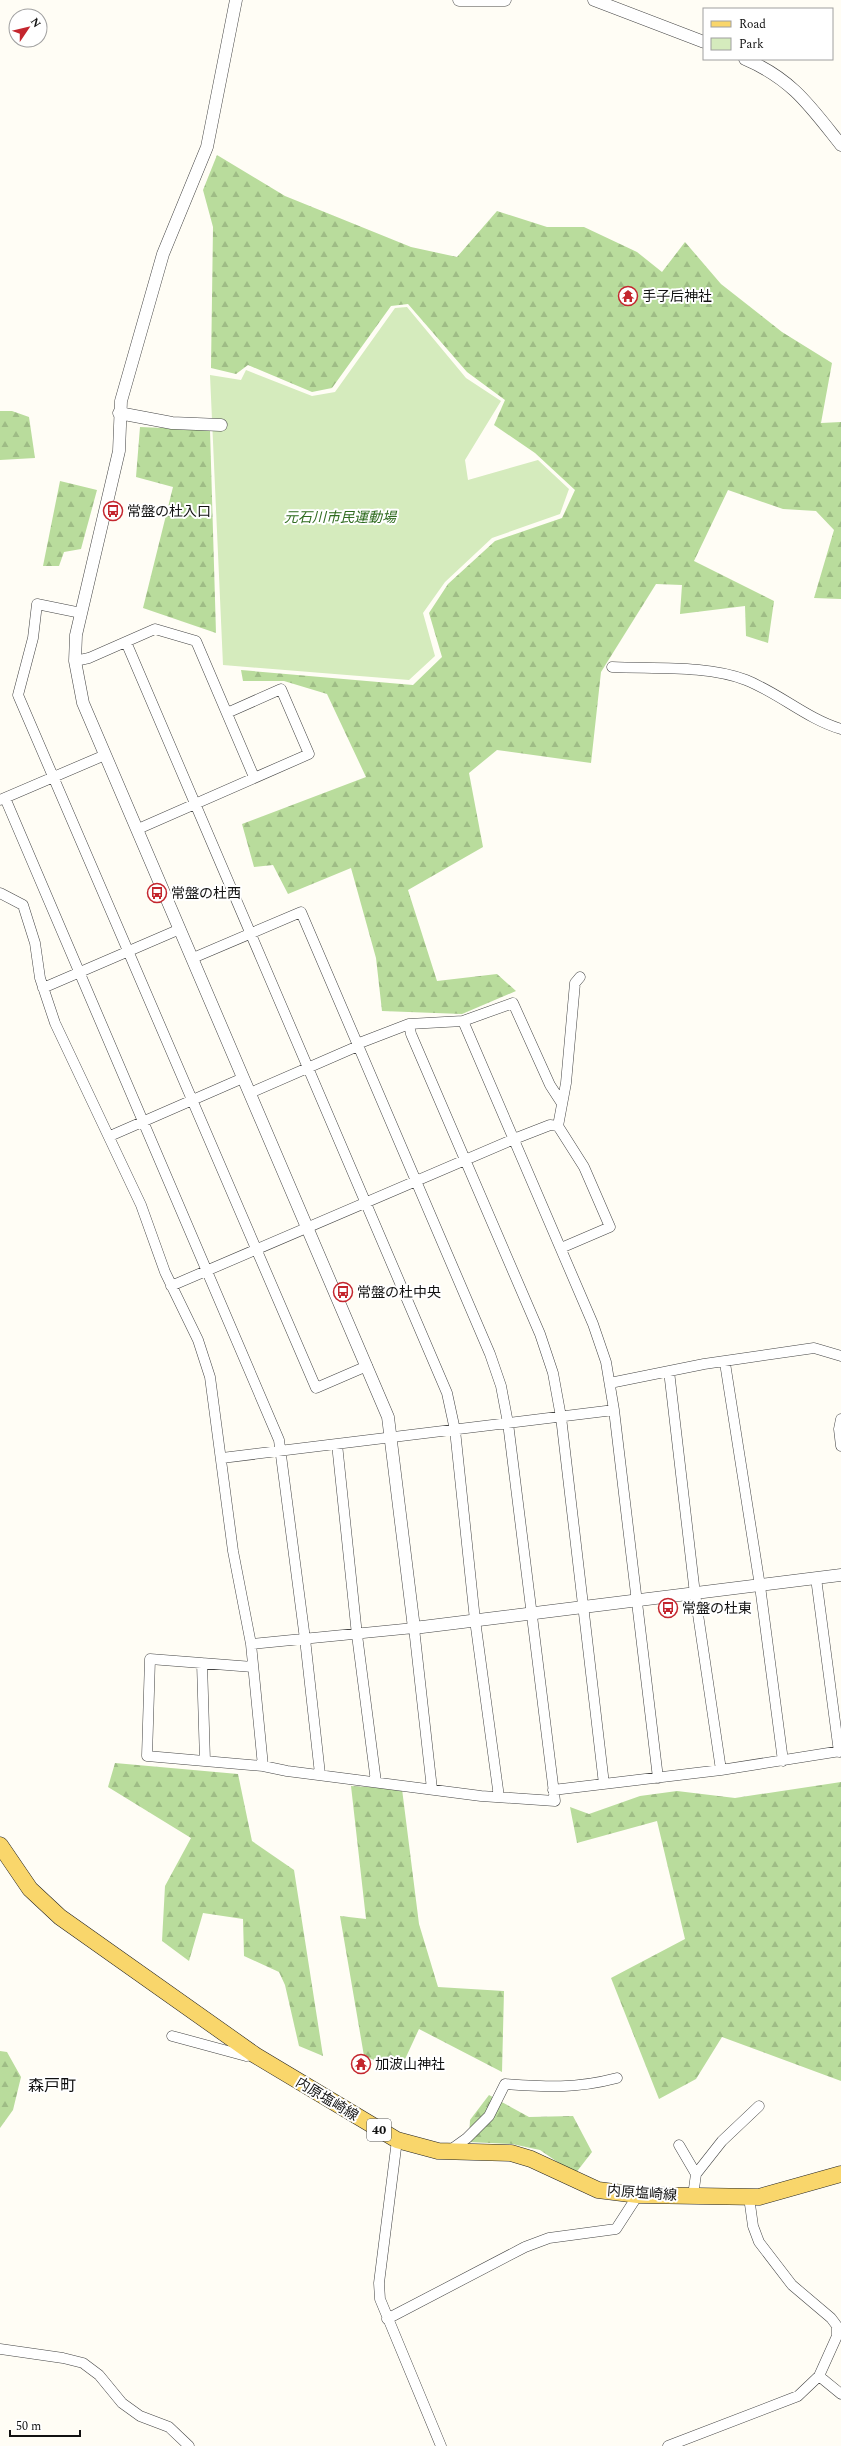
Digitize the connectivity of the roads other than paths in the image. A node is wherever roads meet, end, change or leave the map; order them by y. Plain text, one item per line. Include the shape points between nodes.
1 (236, 0) edge
2 (459, 0) edge
3 (504, 0) edge
4 (594, 0) edge
5 (703, 42) edge
6 (747, 60) edge
7 (841, 145) edge
8 (119, 413) junction
9 (222, 425) dead end
10 (81, 613) junction
11 (126, 642) junction
12 (75, 661) junction
13 (612, 667) dead end
14 (227, 713) junction
15 (841, 729) edge
16 (105, 755) junction
17 (52, 777) junction
18 (254, 777) junction
19 (3, 799) edge
20 (195, 804) junction
21 (138, 829) junction
22 (0, 893) edge
23 (180, 929) junction
24 (251, 933) junction
25 (128, 952) junction
26 (193, 958) junction
27 (79, 972) junction
28 (580, 977) dead end
29 (43, 988) junction
30 (464, 1021) junction
31 (409, 1024) junction
32 (358, 1045) junction
33 (308, 1067) junction
34 (243, 1078) junction
35 (250, 1093) junction
36 (192, 1101) junction
37 (561, 1102) junction
38 (142, 1122) junction
39 (558, 1126) junction
40 (110, 1136) junction
41 (514, 1139) junction
42 (465, 1160) junction
43 (416, 1181) junction
44 (366, 1203) junction
45 (308, 1227) junction
46 (561, 1248) junction
47 (255, 1250) junction
48 (206, 1271) junction
49 (171, 1286) junction
50 (841, 1356) edge
51 (725, 1363) junction
52 (367, 1366) junction
53 (669, 1371) junction
54 (610, 1383) junction
55 (614, 1410) junction
56 (561, 1417) junction
57 (841, 1419) edge
58 (508, 1423) junction
59 (455, 1430) junction
60 (392, 1438) junction
61 (337, 1444) junction
62 (841, 1446) edge
63 (281, 1451) junction
64 (222, 1458) junction
65 (841, 1574) edge
66 (816, 1578) junction
67 (760, 1586) junction
68 (695, 1594) junction
69 (638, 1601) junction
70 (583, 1607) junction
71 (531, 1613) junction
72 (475, 1620) junction
73 (414, 1628) junction
74 (357, 1635) junction
75 (306, 1640) junction
76 (251, 1644) junction
77 (202, 1663) junction
78 (253, 1667) junction
79 (840, 1752) edge
80 (205, 1761) junction
81 (783, 1761) junction
82 (263, 1766) junction
83 (721, 1770) junction
84 (320, 1774) junction
85 (658, 1778) junction
86 (376, 1782) junction
87 (604, 1784) junction
88 (432, 1789) junction
89 (553, 1790) junction
90 (499, 1798) junction
91 (0, 1845) edge
92 (172, 2036) dead end
93 (255, 2055) junction
94 (617, 2078) dead end
95 (759, 2106) dead end
96 (397, 2140) junction
97 (680, 2145) dead end
98 (449, 2151) junction
99 (696, 2174) junction
100 (841, 2174) edge
101 (638, 2195) junction
102 (693, 2196) junction
103 (749, 2197) junction
104 (387, 2320) junction
105 (839, 2325) edge
106 (0, 2349) edge
107 (819, 2376) junction
108 (841, 2394) edge
109 (189, 2446) edge
110 (440, 2446) edge
111 (668, 2446) edge

1 - 8 street via 208,147 162,254
2 - 3 street
4 - 5 street
6 - 7 street via 766,68 796,91
8 - 9 street via 172,423
8 - 10 street via 119,451
10 - 12 street
10 - 17 street via 37,604 33,638 18,695
11 - 12 street via 89,658
11 - 14 street via 155,629 196,641
11 - 20 street
12 - 16 street via 83,703
13 - 15 street via 731,675 765,689 819,720
14 - 18 street
14 - 18 street via 281,689 300,732 309,754
16 - 17 street
16 - 21 street
17 - 19 street
17 - 25 street
18 - 20 street
19 - 27 street
20 - 21 street
20 - 24 street
21 - 23 street
22 - 29 street via 23,905 35,943
23 - 25 street
23 - 26 street
24 - 26 street
24 - 32 street via 301,912
24 - 33 street
25 - 27 street
25 - 36 street
26 - 34 street
27 - 29 street
27 - 38 street
28 - 37 street via 575,983 566,1082
29 - 40 street via 85,1091
30 - 31 street
30 - 37 street via 513,1003 550,1085
30 - 41 street
31 - 32 street
31 - 42 street
32 - 33 street
32 - 43 street
33 - 35 street
33 - 44 street
34 - 35 street
34 - 36 street
35 - 45 street
36 - 38 street
36 - 47 street
37 - 39 street
38 - 40 street
38 - 48 street
39 - 41 street via 550,1125
39 - 46 street via 584,1167 610,1227
40 - 49 street via 141,1205
41 - 42 street
41 - 46 street
42 - 43 street
42 - 56 street via 540,1334 553,1373
43 - 44 street
43 - 58 street via 497,1371
44 - 45 street
44 - 59 street via 442,1379
45 - 47 street
45 - 52 street
46 - 54 street via 594,1324
47 - 48 street
47 - 52 street via 316,1388
48 - 49 street
48 - 63 street via 279,1440
49 - 64 street via 198,1340 210,1377
50 - 51 street via 814,1348
51 - 53 street
51 - 67 street
52 - 60 street via 388,1417
53 - 54 street
53 - 68 street
54 - 55 street
55 - 56 street
55 - 69 street
56 - 58 street
56 - 70 street
57 - 62 street
58 - 59 street
58 - 71 street
59 - 60 street
59 - 72 street
60 - 61 street
60 - 73 street
61 - 63 street
61 - 74 street
63 - 64 street
63 - 75 street
64 - 76 street via 233,1551
65 - 66 street
66 - 67 street
66 - 79 street
67 - 68 street
67 - 81 street
68 - 69 street
68 - 83 street
69 - 70 street
69 - 85 street
70 - 71 street
70 - 87 street
71 - 72 street
71 - 89 street
72 - 73 street
72 - 90 street
73 - 74 street
73 - 88 street
74 - 75 street
74 - 86 street
75 - 76 street
75 - 84 street
76 - 78 street
77 - 78 street
77 - 80 street
77 - 80 street via 150,1659 147,1756
78 - 82 street
79 - 81 street
80 - 82 street
81 - 83 street
82 - 84 street
83 - 85 street
84 - 86 street
85 - 87 street
86 - 88 street
87 - 89 street
88 - 90 street
89 - 90 street via 555,1801
91 - 93 main road, 内原塩崎線 / 40 via 30,1889 60,1917
92 - 93 street via 246,2056
93 - 96 main road, 内原塩崎線 / 40
94 - 98 street via 587,2086 560,2088 506,2084 490,2116
95 - 99 street via 722,2141
96 - 98 main road, 内原塩崎線 / 40 via 425,2149
96 - 104 street via 378,2283
97 - 99 street
98 - 101 main road, 内原塩崎線 / 40 via 511,2153 531,2159 598,2190
99 - 102 street
100 - 103 main road, 内原塩崎線 / 40 via 774,2194
101 - 102 main road, 内原塩崎線 / 40
101 - 104 street via 616,2229 549,2238 525,2247
102 - 103 main road, 内原塩崎線 / 40
103 - 105 street via 753,2226 768,2256 792,2285
104 - 110 street
105 - 107 street via 837,2336
106 - 109 street via 63,2358 83,2364 99,2375 122,2403 140,2416 169,2427
107 - 108 street
107 - 111 street via 798,2396

